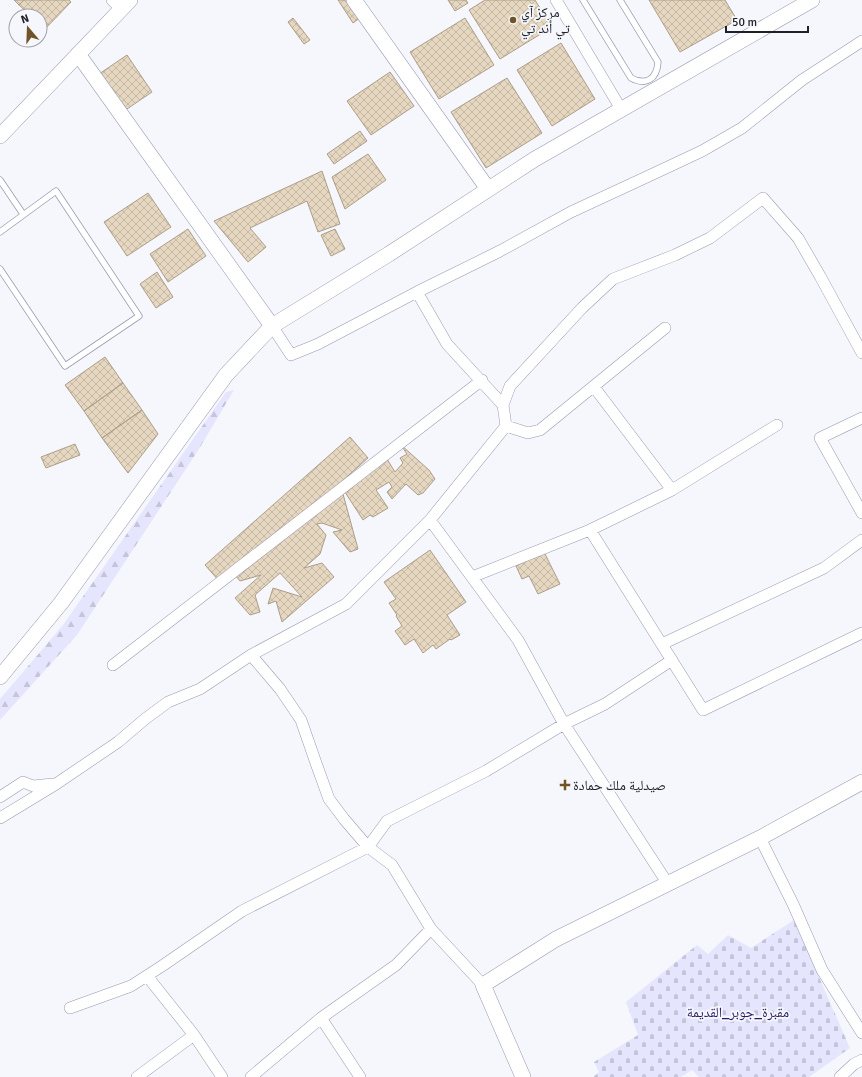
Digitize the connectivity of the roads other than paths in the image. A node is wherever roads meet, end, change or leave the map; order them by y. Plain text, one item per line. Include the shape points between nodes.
1 (354, 0) edge
2 (556, 0) edge
3 (583, 0) edge
4 (620, 0) edge
5 (812, 0) edge
6 (121, 3) edge
7 (862, 41) edge
8 (78, 54) junction
9 (657, 70) junction
10 (665, 84) junction
11 (621, 109) junction
12 (0, 136) edge
13 (0, 180) edge
14 (488, 189) junction
15 (23, 214) junction
16 (0, 232) edge
17 (0, 269) edge
18 (417, 292) junction
19 (272, 326) junction
20 (665, 328) dead end
21 (862, 353) edge
22 (482, 380) junction
23 (594, 387) junction
24 (504, 405) junction
25 (862, 418) edge
26 (778, 425) dead end
27 (506, 426) junction
28 (672, 490) junction
29 (862, 513) edge
30 (430, 520) junction
31 (590, 530) junction
32 (862, 540) edge
33 (472, 577) junction
34 (862, 633) edge
35 (662, 644) junction
36 (251, 655) junction
37 (672, 660) junction
38 (113, 665) dead end
39 (0, 677) edge
40 (564, 724) junction
41 (862, 782) edge
42 (56, 784) junction
43 (0, 797) edge
44 (0, 818) edge
45 (760, 838) junction
46 (368, 848) junction
47 (668, 884) junction
48 (431, 929) junction
49 (147, 976) junction
50 (483, 985) junction
51 (70, 1008) dead end
52 (321, 1018) junction
53 (862, 1033) edge
54 (194, 1035) junction
55 (862, 1060) edge
56 (137, 1077) edge
57 (222, 1077) edge
58 (251, 1077) edge
59 (360, 1077) edge
60 (523, 1077) edge
61 (840, 1077) edge

1 - 14 street
2 - 11 street
3 - 9 lane via 631,78 638,82 646,81 653,77
4 - 9 lane via 658,62
5 - 10 street
6 - 8 street
7 - 18 street via 802,80 742,128 702,151 571,212
8 - 12 street
8 - 19 street
9 - 10 lane
10 - 11 street
11 - 14 street
13 - 15 lane
14 - 19 street
15 - 16 lane
15 - 17 lane via 56,191 139,316 65,366
18 - 19 street via 318,344 290,355
18 - 22 street via 448,344
19 - 39 street via 226,375 61,603
20 - 23 street
21 - 24 street via 798,238 763,198 710,238 614,279 582,308 510,386
22 - 24 street
22 - 38 street
23 - 27 street via 540,430 528,433
23 - 28 street
24 - 27 street
25 - 29 street via 820,438
26 - 28 street
27 - 30 street
28 - 31 street
30 - 33 street
30 - 36 street via 346,604
31 - 33 street
31 - 35 street
32 - 35 street via 824,568
33 - 40 street via 518,640
34 - 37 street via 703,710
35 - 37 street
36 - 42 street via 200,689 168,702 118,742
36 - 46 street via 280,689 301,720 329,798
37 - 40 street via 605,704
40 - 46 street via 486,771 388,821
40 - 47 street
41 - 45 street
42 - 43 street via 33,786 23,782
42 - 44 street
45 - 47 street
45 - 53 street via 822,970
46 - 48 street via 392,866
46 - 49 street via 242,911
47 - 50 street via 556,939
48 - 50 street
48 - 52 street via 396,965
49 - 51 street via 131,986
49 - 54 street
50 - 60 street
52 - 58 street
52 - 59 street
54 - 56 street
54 - 57 street
55 - 61 street

